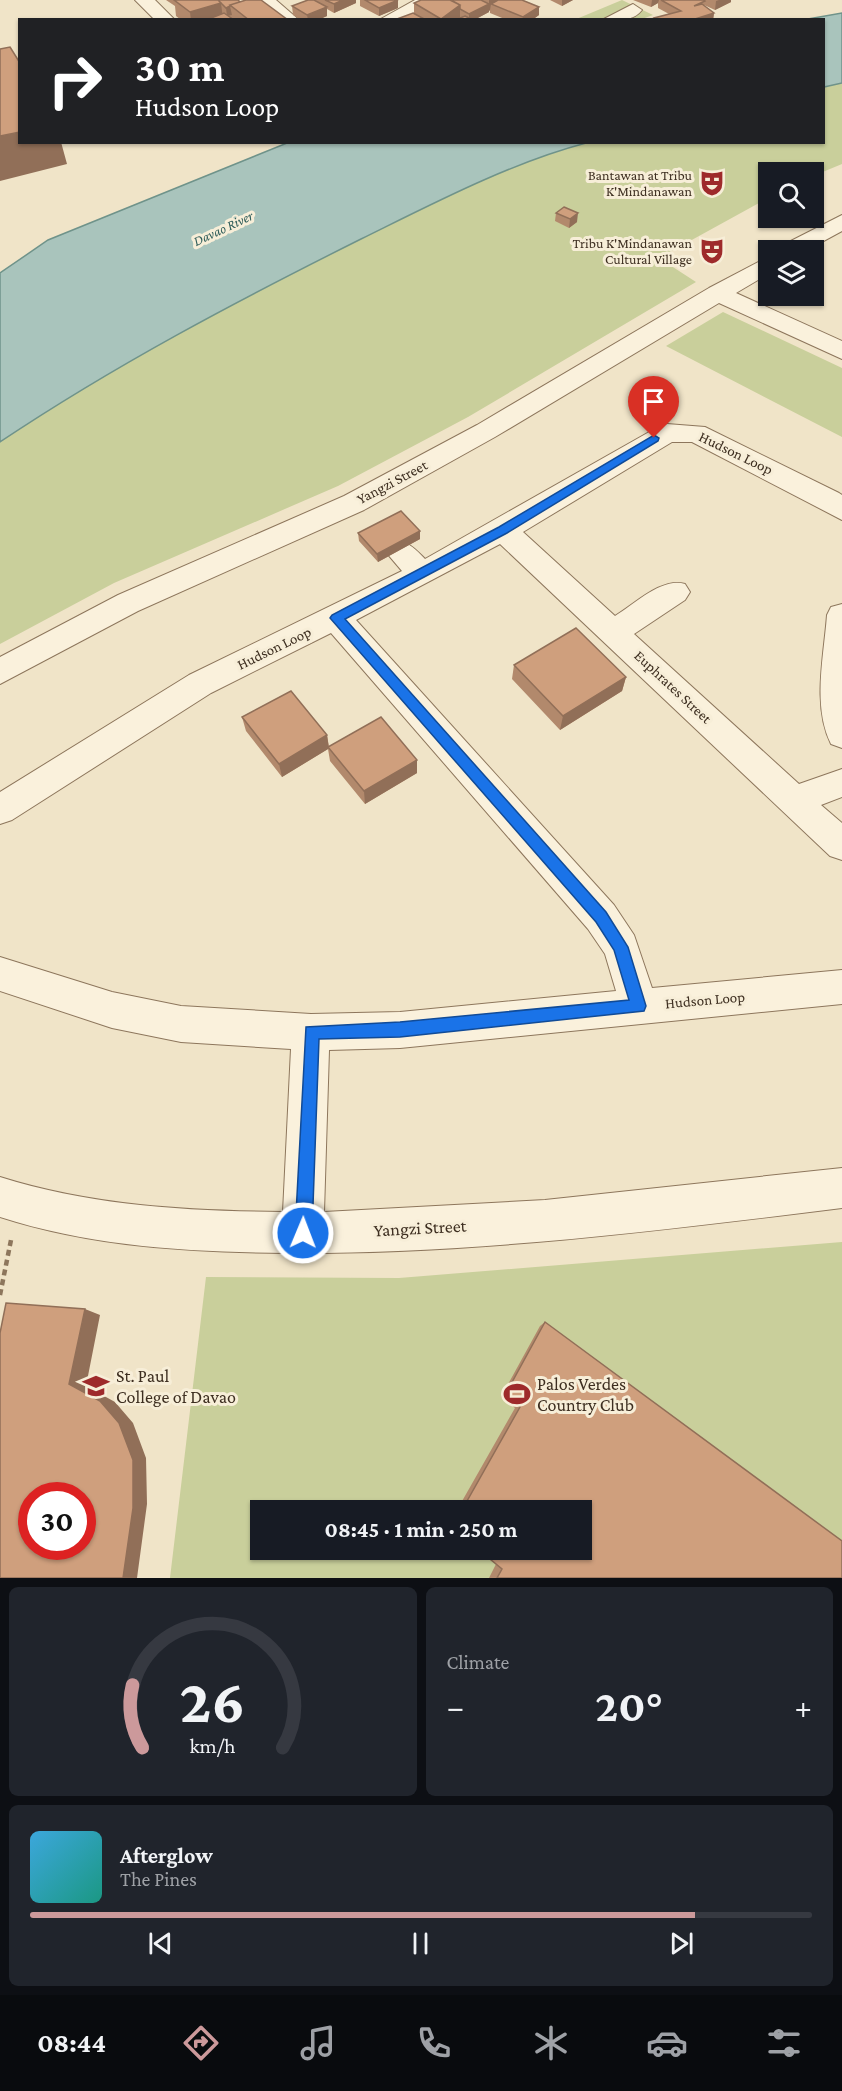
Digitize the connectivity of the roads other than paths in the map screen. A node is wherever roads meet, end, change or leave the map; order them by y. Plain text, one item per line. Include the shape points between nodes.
1 (144, 0) edge
2 (429, 0) edge
3 (276, 2) edge
4 (633, 10) dead end
5 (164, 18) edge
6 (288, 18) edge
7 (392, 18) edge
8 (615, 18) edge
9 (842, 222) edge
10 (809, 240) edge
11 (758, 270) edge
12 (717, 293) junction
13 (842, 351) edge
14 (842, 510) edge
15 (503, 530) junction
16 (399, 550) edge
17 (422, 574) junction
18 (675, 592) dead end
19 (842, 615) edge
20 (336, 618) junction
21 (614, 632) junction
22 (0, 672) edge
23 (842, 735) edge
24 (842, 783) edge
25 (798, 801) junction
26 (0, 810) edge
27 (842, 845) edge
28 (0, 974) edge
29 (842, 987) edge
30 (639, 1006) junction
31 (311, 1032) junction
32 (842, 1188) edge
33 (0, 1197) edge
34 (303, 1233) junction

1 - 5 street
2 - 7 street
3 - 6 street
4 - 8 street
9 - 10 street
11 - 12 street, Yangzi Street
12 - 13 street
12 - 22 street, Yangzi Street via 361,511 128,603
14 - 15 street, Hudson Loop via 710,439 681,431 654,438
15 - 17 street, Hudson Loop
15 - 21 street, Euphrates Street
16 - 17 street
17 - 20 street, Hudson Loop
18 - 21 street
19 - 23 street via 836,700
20 - 26 street, Hudson Loop via 200,684
20 - 30 street via 601,917 621,947
21 - 25 street, Euphrates Street
24 - 25 street
25 - 27 street, Euphrates Street
28 - 31 street, Hudson Loop via 111,1010 181,1024
29 - 30 street, Hudson Loop
30 - 31 street, Hudson Loop via 400,1029
31 - 34 street
32 - 34 street, Yangzi Street via 679,1208 442,1228
33 - 34 street, Yangzi Street via 110,1221 196,1230

